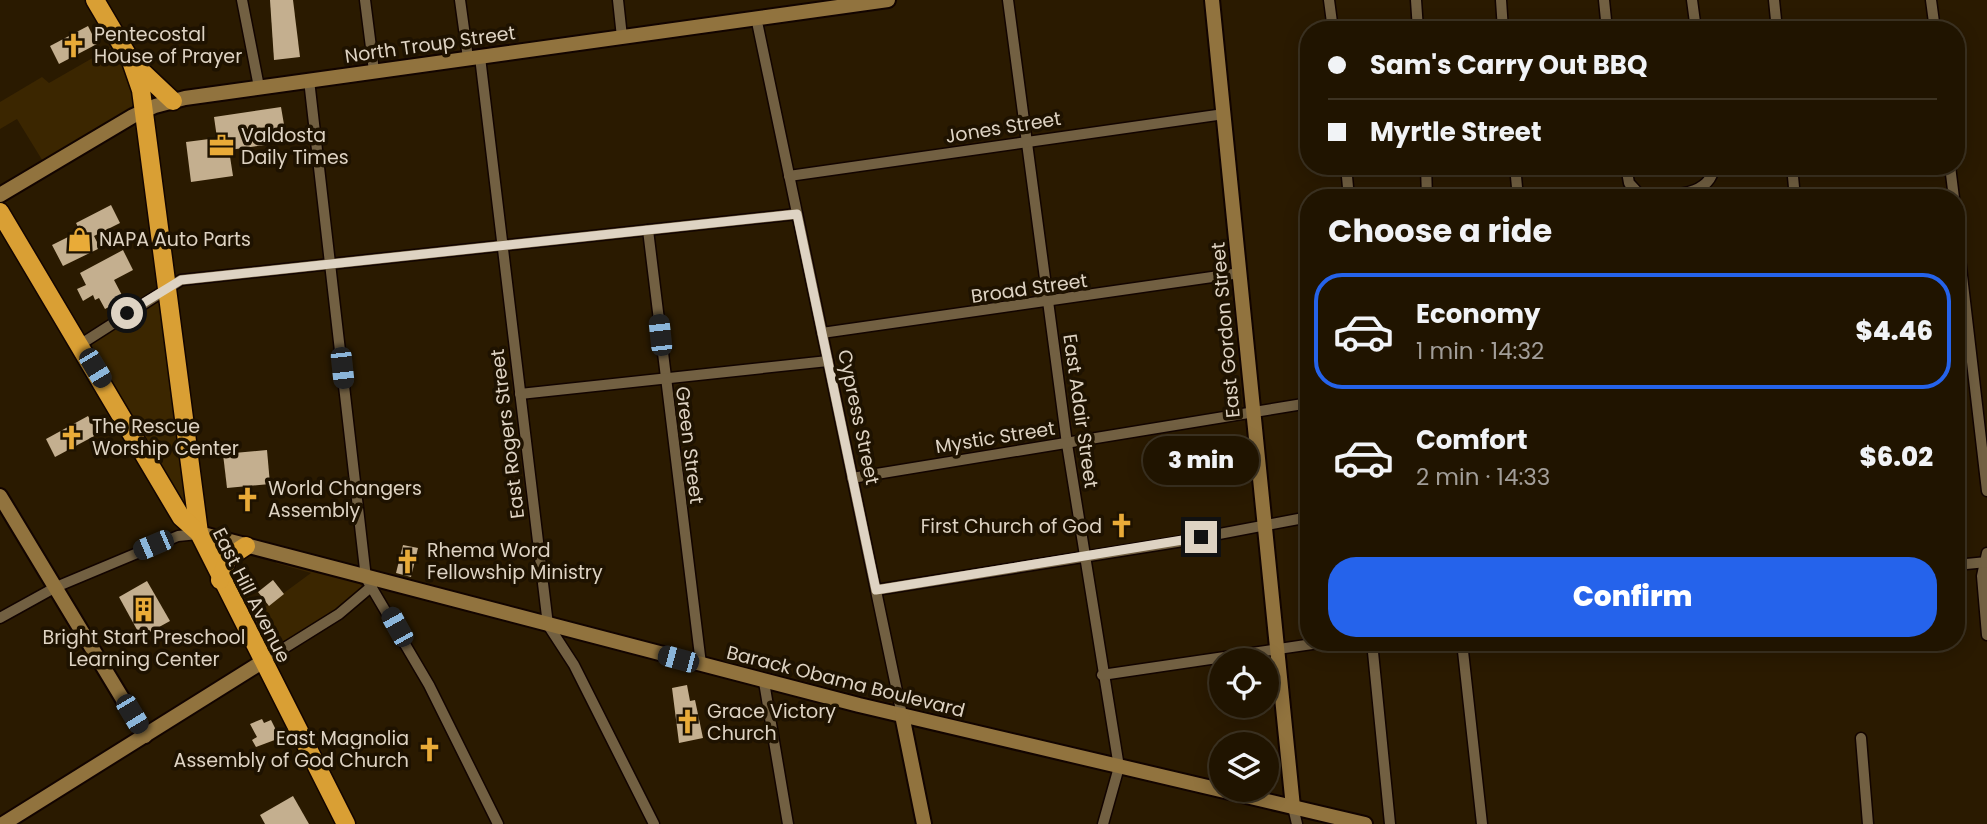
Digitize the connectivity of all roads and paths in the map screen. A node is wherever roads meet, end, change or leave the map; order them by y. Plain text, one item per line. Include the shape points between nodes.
1 (95, 0) edge
2 (242, 0) edge
3 (365, 0) edge
4 (460, 0) edge
5 (618, 0) edge
6 (881, 0) edge
7 (1007, 0) edge
8 (1212, 0) edge
9 (1329, 0) edge
10 (1416, 0) edge
11 (1501, 0) edge
12 (1604, 0) edge
13 (1692, 0) edge
14 (1774, 0) edge
15 (1931, 0) edge
16 (756, 17) junction
17 (1332, 21) edge
18 (1417, 21) edge
19 (1502, 21) edge
20 (1606, 21) edge
21 (1695, 21) edge
22 (1776, 21) edge
23 (1934, 21) edge
24 (622, 37) junction
25 (474, 57) junction
26 (131, 61) junction
27 (374, 71) junction
28 (309, 80) junction
29 (260, 87) junction
30 (173, 101) junction
31 (144, 110) junction
32 (1224, 114) junction
33 (1026, 141) junction
34 (1711, 175) edge
35 (789, 176) junction
36 (1696, 189) edge
37 (0, 195) edge
38 (0, 212) edge
39 (797, 214) junction
40 (648, 230) junction
41 (503, 246) junction
42 (330, 264) junction
43 (1240, 273) junction
44 (167, 287) junction
45 (1965, 302) edge
46 (1048, 303) junction
47 (822, 333) junction
48 (81, 344) junction
49 (828, 361) junction
50 (664, 379) junction
51 (520, 394) junction
52 (1300, 404) edge
53 (1251, 412) junction
54 (1067, 444) junction
55 (852, 478) junction
56 (1987, 491) edge
57 (0, 496) edge
58 (1300, 518) edge
59 (1264, 524) junction
60 (199, 533) junction
61 (246, 546) junction
62 (1085, 556) junction
63 (1986, 559) edge
64 (1965, 563) edge
65 (220, 580) junction
66 (369, 582) junction
67 (56, 587) junction
68 (876, 590) junction
69 (0, 618) edge
70 (548, 625) junction
71 (1987, 635) edge
72 (1300, 646) edge
73 (1277, 648) edge
74 (1279, 649) edge
75 (1373, 651) edge
76 (1463, 651) edge
77 (1209, 659) edge
78 (262, 662) junction
79 (701, 664) junction
80 (1279, 669) edge
81 (1102, 675) junction
82 (764, 681) junction
83 (902, 715) junction
84 (145, 736) junction
85 (1861, 738) dead end
86 (1119, 767) junction
87 (1293, 807) junction
88 (3, 824) edge
89 (346, 824) edge
90 (498, 824) edge
91 (654, 824) edge
92 (788, 824) edge
93 (924, 824) edge
94 (1103, 824) edge
95 (1297, 824) edge
96 (1365, 824) edge
97 (1390, 824) edge
98 (1482, 824) edge
99 (1868, 824) edge

1 - 26 highway
2 - 29 street
3 - 27 street
4 - 25 street, East Rogers Street
5 - 24 street
6 - 16 street, North Troup Street
7 - 33 street, East Adair Street
8 - 32 street, East Gordon Street
9 - 17 street
10 - 18 street
11 - 19 street
12 - 20 street
13 - 21 street
14 - 22 street
15 - 23 street
16 - 24 street, North Troup Street
16 - 35 street, Cypress Street
24 - 25 street, North Troup Street
25 - 27 street, North Troup Street
25 - 41 street, East Rogers Street
26 - 30 highway
26 - 31 highway
27 - 28 street, North Troup Street
28 - 29 street, North Troup Street
28 - 42 street
29 - 30 street, North Troup Street
30 - 31 street, North Troup Street
31 - 37 street, North Troup Street
31 - 44 highway
32 - 33 street, Jones Street
32 - 43 street, East Gordon Street
33 - 35 street, Jones Street
33 - 46 street, East Adair Street
34 - 36 street
35 - 39 street, Cypress Street
38 - 48 highway, East Hill Avenue
39 - 40 street
39 - 47 street, Cypress Street
40 - 41 street
40 - 50 street, Green Street
41 - 42 street
41 - 51 street, East Rogers Street
42 - 44 street via 181,280
42 - 66 street
43 - 46 street, Broad Street
43 - 53 street, East Gordon Street
44 - 48 street
44 - 60 highway
45 - 56 street
46 - 47 street, Broad Street
46 - 54 street, East Adair Street
47 - 49 street, Cypress Street
48 - 60 highway, East Hill Avenue via 181,517
49 - 50 street
49 - 55 street, Cypress Street
50 - 51 street
50 - 79 street, Green Street
51 - 70 street, East Rogers Street
52 - 53 street, Mystic Street
53 - 54 street, Mystic Street
53 - 59 street, East Gordon Street
54 - 55 street, Mystic Street
54 - 62 street, East Adair Street
55 - 68 street, Cypress Street
57 - 67 street
58 - 59 street
59 - 62 street
59 - 73 street, East Gordon Street
60 - 61 street, Barack Obama Boulevard
60 - 65 highway, East Hill Avenue
60 - 67 street via 178,536
61 - 65 highway via 228,558
61 - 66 street, Barack Obama Boulevard
62 - 68 street
62 - 81 street, East Adair Street
63 - 64 street
63 - 71 street via 1982,576
65 - 78 highway, East Hill Avenue
66 - 70 street, Barack Obama Boulevard
66 - 78 street via 339,614
66 - 90 street via 429,685
67 - 69 street
67 - 84 street
68 - 83 street, Cypress Street
70 - 79 street, Barack Obama Boulevard
70 - 91 street, East Rogers Street via 574,665
72 - 74 street
75 - 97 street
76 - 98 street
77 - 81 street
78 - 84 street
78 - 89 highway, East Hill Avenue
79 - 82 street, Barack Obama Boulevard
80 - 87 street, East Gordon Street
81 - 86 street, East Adair Street
82 - 83 street, Barack Obama Boulevard
82 - 92 street
83 - 86 street, Barack Obama Boulevard
83 - 93 street, Cypress Street
84 - 88 street
85 - 99 street
86 - 87 street, Barack Obama Boulevard
86 - 94 street, East Adair Street
87 - 95 street, East Gordon Street
87 - 96 street, Barack Obama Boulevard

